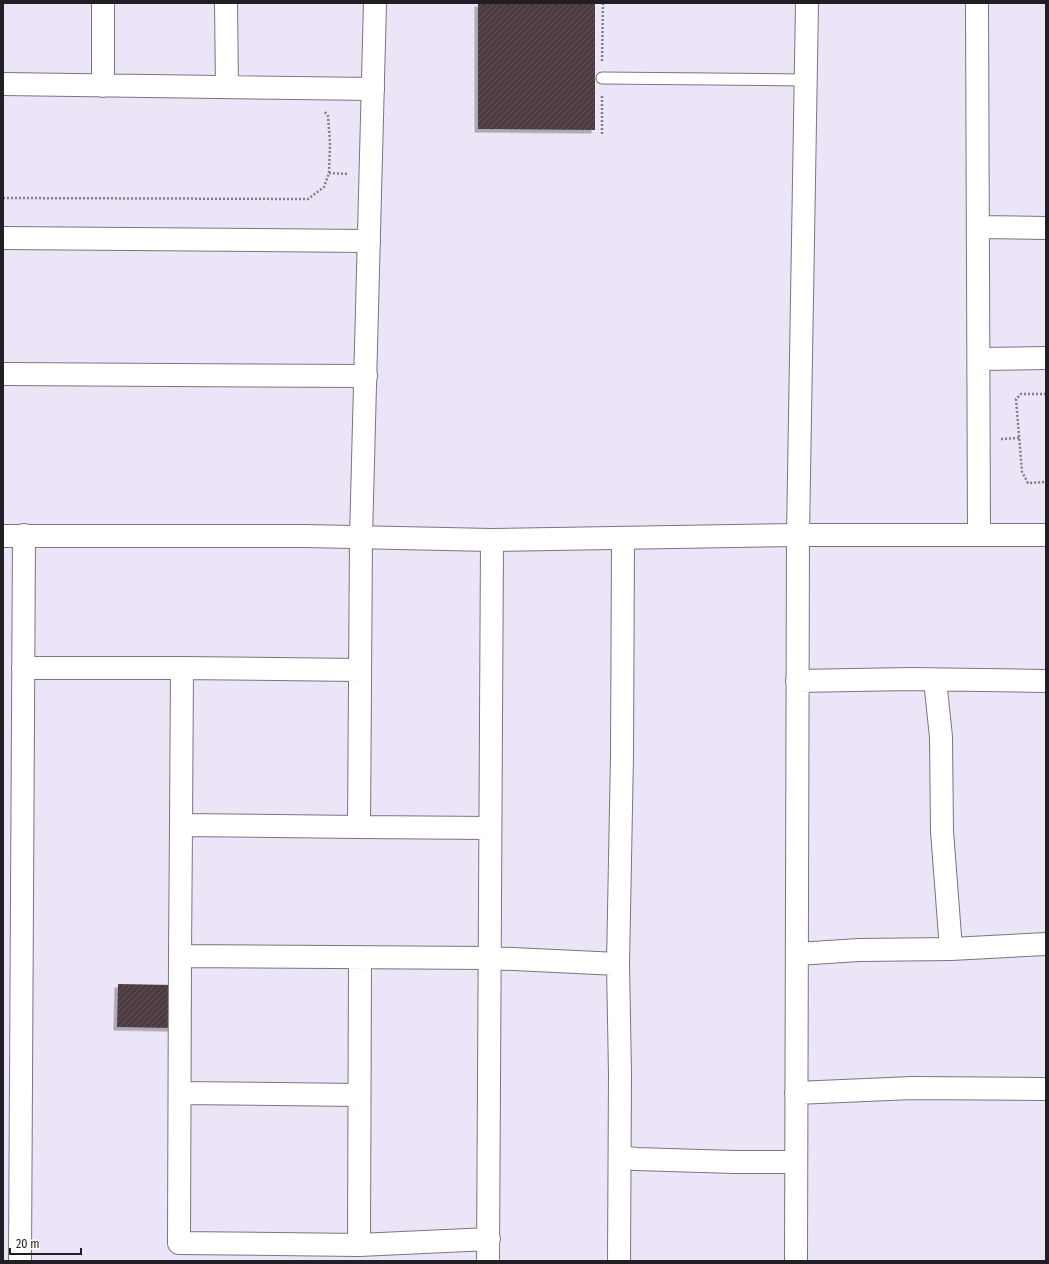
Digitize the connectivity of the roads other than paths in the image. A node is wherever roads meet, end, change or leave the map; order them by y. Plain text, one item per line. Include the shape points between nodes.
1 (103, 3) edge
2 (226, 3) edge
3 (375, 3) edge
4 (807, 3) edge
5 (977, 3) edge
6 (602, 78) dead end
7 (805, 80) junction
8 (3, 84) edge
9 (103, 86) junction
10 (227, 87) junction
11 (373, 89) junction
12 (978, 227) junction
13 (1046, 228) edge
14 (3, 238) edge
15 (370, 241) junction
16 (1046, 358) edge
17 (979, 359) junction
18 (3, 374) edge
19 (366, 376) junction
20 (979, 534) junction
21 (798, 535) junction
22 (1046, 535) edge
23 (14, 536) edge
24 (361, 538) junction
25 (622, 538) junction
26 (492, 540) junction
27 (23, 668) junction
28 (182, 668) junction
29 (360, 670) junction
30 (936, 680) junction
31 (797, 681) junction
32 (1046, 681) edge
33 (182, 825) junction
34 (359, 826) junction
35 (490, 828) junction
36 (1046, 944) edge
37 (951, 950) junction
38 (797, 954) junction
39 (180, 956) junction
40 (360, 957) junction
41 (490, 958) junction
42 (618, 964) junction
43 (12, 1011) edge
44 (1046, 1090) edge
45 (796, 1093) junction
46 (180, 1094) junction
47 (359, 1095) junction
48 (620, 1157) junction
49 (796, 1162) junction
50 (488, 1239) junction
51 (359, 1245) junction
52 (179, 1252) edge
53 (20, 1261) edge
54 (488, 1261) edge
55 (619, 1261) edge
56 (796, 1261) edge

1 - 9 street
2 - 10 street
3 - 11 street
4 - 7 street
5 - 12 street
6 - 7 lane
7 - 21 street
8 - 9 street
9 - 10 street
10 - 11 street
11 - 15 street
12 - 13 street
12 - 17 street
14 - 15 street
15 - 19 street
16 - 17 street
17 - 20 street
18 - 19 street
19 - 24 street
20 - 21 street
20 - 22 street
21 - 25 street
21 - 31 street
23 - 24 street
23 - 27 street
24 - 26 street
24 - 29 street
25 - 26 street
25 - 42 street via 622,756
26 - 35 street
27 - 28 street
27 - 43 street
28 - 29 street
28 - 33 street
29 - 34 street
30 - 31 street
30 - 32 street
30 - 37 street via 942,737 942,831
31 - 38 street
33 - 34 street
33 - 39 street
34 - 35 street
35 - 41 street
36 - 37 street
37 - 38 street via 859,950
38 - 45 street
39 - 40 street
39 - 46 street
40 - 41 street
40 - 47 street
41 - 42 street
41 - 50 street
42 - 48 street
43 - 53 street
44 - 45 street via 912,1088
45 - 49 street
46 - 47 street
46 - 52 street
47 - 51 street
48 - 49 street
48 - 55 street
49 - 56 street
50 - 51 street
50 - 54 street
51 - 52 street

